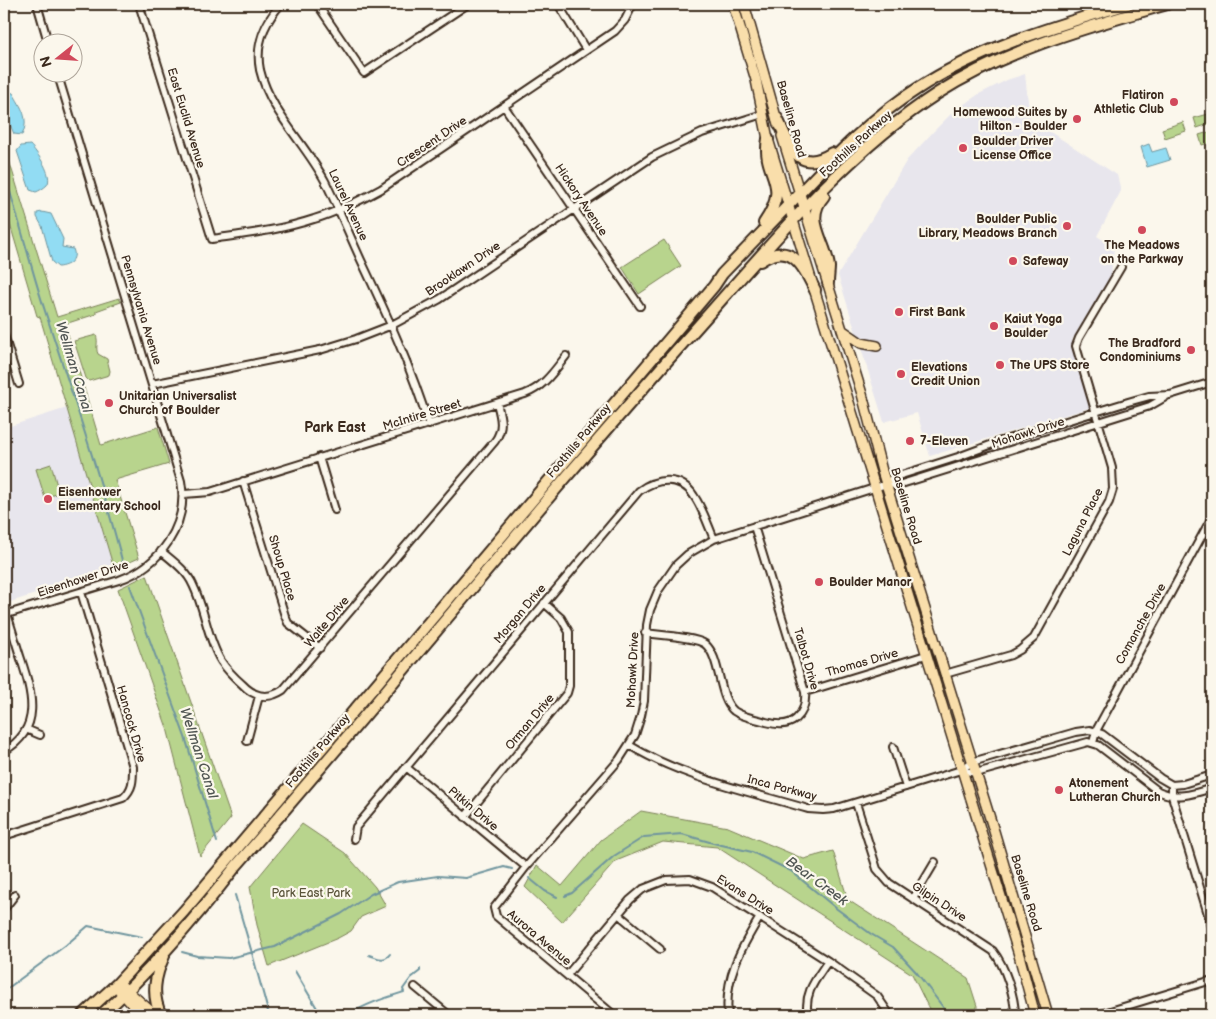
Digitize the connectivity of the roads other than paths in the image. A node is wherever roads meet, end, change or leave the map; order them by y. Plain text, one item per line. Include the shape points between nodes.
1 (37, 4) edge
2 (139, 4) edge
3 (281, 4) edge
4 (317, 4) edge
5 (468, 4) edge
6 (558, 4) edge
7 (633, 4) edge
8 (733, 4) edge
9 (744, 4) edge
10 (1128, 4) edge
11 (1167, 4) edge
12 (45, 32) edge
13 (586, 50) junction
14 (60, 82) edge
15 (504, 106) junction
16 (763, 114) junction
17 (777, 118) junction
18 (768, 139) junction
19 (844, 146) junction
20 (864, 150) junction
21 (800, 193) junction
22 (789, 204) junction
23 (804, 208) junction
24 (573, 209) junction
25 (339, 210) junction
26 (794, 220) junction
27 (212, 240) joint
28 (1121, 267) dead end
29 (722, 274) junction
30 (744, 275) junction
31 (828, 282) junction
32 (815, 290) junction
33 (640, 306) dead end
34 (392, 325) junction
35 (842, 329) junction
36 (4, 336) edge
37 (877, 346) dead end
38 (566, 356) dead end
39 (1212, 382) edge
40 (19, 384) dead end
41 (152, 384) junction
42 (1170, 394) junction
43 (496, 403) junction
44 (1095, 412) junction
45 (1098, 422) junction
46 (429, 425) junction
47 (319, 458) junction
48 (243, 481) junction
49 (888, 484) junction
50 (875, 488) junction
51 (184, 494) junction
52 (335, 510) dead end
53 (1212, 517) edge
54 (754, 526) junction
55 (714, 539) junction
56 (162, 551) junction
57 (81, 592) junction
58 (544, 603) junction
59 (5, 615) edge
60 (645, 633) junction
61 (320, 648) junction
62 (926, 655) junction
63 (945, 674) junction
64 (805, 692) junction
65 (259, 696) junction
66 (26, 729) junction
67 (1096, 731) junction
68 (40, 735) dead end
69 (247, 741) dead end
70 (1093, 743) junction
71 (629, 745) junction
72 (893, 747) dead end
73 (4, 751) edge
74 (972, 762) junction
75 (406, 768) junction
76 (961, 770) junction
77 (976, 773) junction
78 (1212, 775) edge
79 (1172, 785) junction
80 (906, 787) junction
81 (1212, 788) edge
82 (1172, 796) junction
83 (856, 803) junction
84 (465, 818) junction
85 (4, 836) edge
86 (354, 839) dead end
87 (935, 862) dead end
88 (526, 868) junction
89 (15, 895) dead end
90 (913, 899) junction
91 (4, 909) edge
92 (618, 914) junction
93 (760, 917) junction
94 (1212, 927) edge
95 (182, 931) junction
96 (660, 949) dead end
97 (828, 961) junction
98 (567, 975) junction
99 (1212, 980) edge
100 (117, 984) junction
101 (415, 986) dead end
102 (125, 993) junction
103 (83, 1015) edge
104 (101, 1015) edge
105 (142, 1015) edge
106 (155, 1015) edge
107 (161, 1015) edge
108 (449, 1015) edge
109 (614, 1015) edge
110 (728, 1015) edge
111 (808, 1015) edge
112 (890, 1015) edge
113 (1015, 1015) edge
114 (1035, 1015) edge
115 (1048, 1015) edge
116 (1098, 1015) edge

1 - 12 street
2 - 27 street, East Euclid Avenue
3 - 25 street, Laurel Avenue via 272,14 260,40 260,70 286,123 316,164
4 - 5 street via 364,73
6 - 13 street
7 - 13 street, Crescent Drive via 619,27
8 - 16 main road, Baseline Road
9 - 17 main road, Baseline Road
10 - 19 highway, Foothills Parkway via 1037,32 968,61 896,103
11 - 20 highway, Foothills Parkway via 1062,36 998,60 916,108
13 - 15 street, Crescent Drive
14 - 41 street, Pennsylvania Avenue
15 - 24 street, Hickory Avenue
15 - 25 street, Crescent Drive via 381,189
16 - 18 main road, Baseline Road
16 - 24 street, Brooklawn Drive via 702,133 673,146
17 - 19 highway via 792,151 802,159 820,160
17 - 21 main road, Baseline Road
18 - 22 main road, Baseline Road
18 - 29 highway via 766,149 777,189 775,205
19 - 21 highway, Foothills Parkway
20 - 23 highway, Foothills Parkway
20 - 31 highway via 854,167 817,204 816,222 829,266
21 - 22 highway, Foothills Parkway
21 - 23 main road, Baseline Road
22 - 26 main road, Baseline Road
22 - 29 highway, Foothills Parkway
23 - 26 highway, Foothills Parkway
23 - 31 main road, Baseline Road
24 - 33 street, Hickory Avenue
24 - 34 street, Brooklawn Drive via 440,299
25 - 27 street, Crescent Drive via 292,226
25 - 34 street, Laurel Avenue
26 - 30 highway, Foothills Parkway
26 - 32 main road, Baseline Road
28 - 44 street, Laguna Place via 1076,346
29 - 100 highway, Foothills Parkway via 190,904
30 - 32 highway via 769,256 784,253 800,264
30 - 95 highway, Foothills Parkway via 629,402
31 - 35 main road, Baseline Road
32 - 50 main road, Baseline Road
34 - 41 street, Brooklawn Drive via 320,350
34 - 46 street, Laurel Avenue
35 - 37 main road via 860,344
35 - 49 main road, Baseline Road
36 - 40 street
38 - 43 street, McIntire Street via 535,390
39 - 42 street, Mohawk Drive
41 - 51 street, Pennsylvania Avenue
42 - 44 street, Mohawk Drive via 1148,396
42 - 45 street, Mohawk Drive via 1150,406
43 - 46 street, McIntire Street
43 - 61 street, Waite Drive via 501,428 495,442
44 - 45 street, Laguna Place
44 - 49 street, Mohawk Drive via 892,478
45 - 49 street, Mohawk Drive via 895,486
45 - 63 street, Laguna Place via 1112,468 1113,489 1109,502 1034,638 1011,654
46 - 47 street, McIntire Street
47 - 48 street, McIntire Street
47 - 52 street
48 - 51 street, McIntire Street via 210,492
48 - 61 street, Shoup Place via 288,623
49 - 50 street, Mohawk Drive
49 - 63 main road, Baseline Road
50 - 54 street, Mohawk Drive
50 - 62 main road, Baseline Road
51 - 56 street, Pennsylvania Avenue via 178,522
53 - 67 street, Comanche Drive
54 - 55 street, Mohawk Drive
54 - 64 street, Talbot Drive
55 - 58 street, Morgan Drive via 694,495 688,489 670,481 654,482 639,491
55 - 60 street, Mohawk Drive via 688,554 667,577 650,610
56 - 57 street, Eisenhower Drive via 133,575
56 - 65 street via 194,585 212,643 229,672 246,689
57 - 59 street, Eisenhower Drive
57 - 85 street, Hancock Drive via 133,767 133,784 122,798
58 - 75 street, Morgan Drive
58 - 84 street, Orman Drive via 561,618 569,632 567,693
59 - 66 street via 31,689 31,714
60 - 64 street, Talbot Drive via 707,642 730,706 740,714 772,724 787,724 804,708
60 - 71 street, Mohawk Drive via 642,716
61 - 65 street, Waite Drive via 283,690
62 - 64 street, Thomas Drive
62 - 76 main road, Baseline Road
63 - 74 main road, Baseline Road
65 - 69 street
66 - 68 street
66 - 73 street
67 - 70 street, Comanche Drive
67 - 74 street, Inca Parkway via 1076,732
67 - 79 street
70 - 77 street, Inca Parkway
70 - 82 street via 1158,791
71 - 83 street, Inca Parkway via 684,772 808,809 828,810
71 - 88 street, Mohawk Drive
72 - 80 street
74 - 76 street, Inca Parkway
74 - 77 main road, Baseline Road
75 - 84 street, Pitkin Drive
75 - 86 street, Morgan Drive via 356,827
76 - 77 street, Inca Parkway
76 - 80 street, Inca Parkway
76 - 114 main road, Baseline Road
77 - 115 main road, Baseline Road
78 - 79 street
79 - 82 street
80 - 83 street, Inca Parkway
81 - 82 street via 1186,796
82 - 94 street
83 - 90 street, Gilpin Drive via 877,869 889,883
84 - 88 street, Pitkin Drive
87 - 90 street
88 - 98 street, Aurora Avenue via 497,903 494,908 496,916
89 - 91 street
90 - 113 street, Gilpin Drive via 993,951 1000,960 1015,1005
92 - 93 street, Evans Drive via 643,889 678,879 712,887
92 - 96 street
92 - 98 street, Evans Drive
93 - 97 street, Evans Drive
93 - 110 street via 736,960 728,992
95 - 102 highway, Foothills Parkway
95 - 107 highway via 165,954 156,978 155,993
97 - 111 street via 808,994
97 - 112 street, Evans Drive via 877,996
98 - 109 street, Aurora Avenue
99 - 116 street
100 - 102 main road
100 - 103 highway, Foothills Parkway
101 - 108 street
102 - 104 highway, Foothills Parkway
102 - 105 main road
102 - 106 main road

